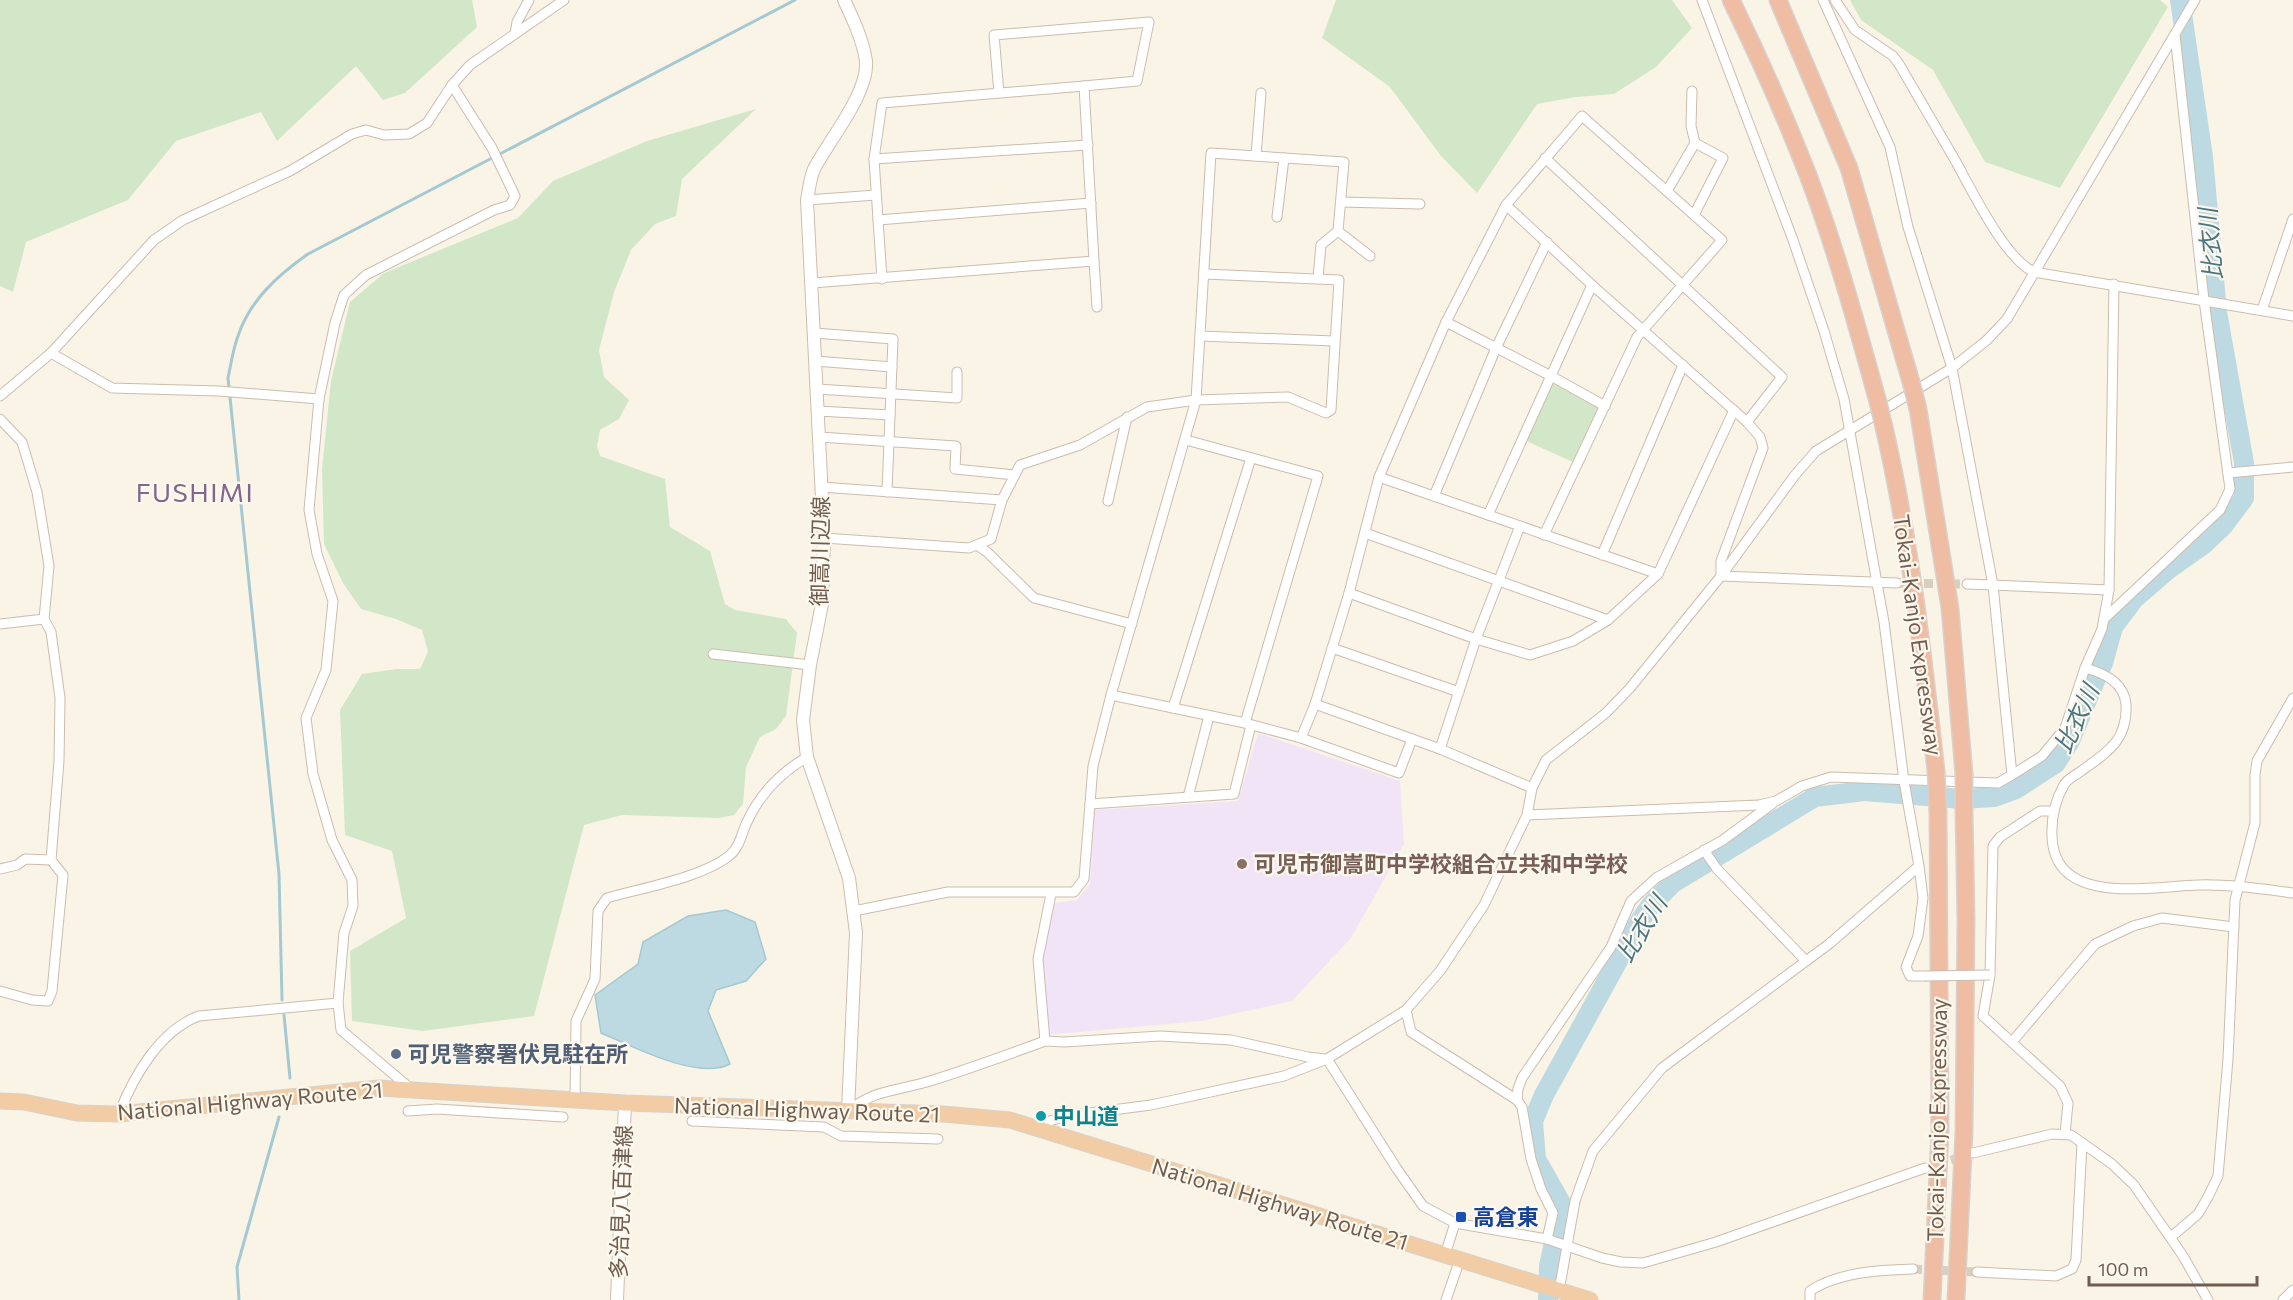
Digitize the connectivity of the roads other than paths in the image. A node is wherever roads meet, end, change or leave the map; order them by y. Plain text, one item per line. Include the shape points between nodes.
1 (529, 0) edge
2 (564, 0) edge
3 (844, 0) edge
4 (1702, 0) edge
5 (1731, 0) edge
6 (1778, 0) edge
7 (1823, 0) edge
8 (1835, 0) edge
9 (2194, 0) edge
10 (515, 34) junction
11 (2175, 35) junction
12 (452, 85) junction
13 (1084, 86) junction
14 (1692, 91) dead end
15 (999, 93) junction
16 (1261, 93) dead end
17 (1695, 143) junction
18 (1088, 145) junction
19 (1256, 156) junction
20 (1284, 158) junction
21 (1545, 158) junction
22 (874, 159) junction
23 (1666, 191) junction
24 (876, 195) junction
25 (807, 200) junction
26 (1341, 202) junction
27 (1091, 203) junction
28 (1420, 204) dead end
29 (1506, 205) junction
30 (1694, 215) junction
31 (1277, 217) dead end
32 (2293, 219) edge
33 (878, 220) junction
34 (1338, 231) junction
35 (1547, 242) junction
36 (1370, 256) dead end
37 (1094, 261) junction
38 (2034, 272) junction
39 (1204, 274) junction
40 (1318, 278) junction
41 (882, 279) junction
42 (812, 283) junction
43 (1682, 284) junction
44 (2114, 284) junction
45 (1592, 285) junction
46 (2204, 300) junction
47 (1097, 307) dead end
48 (2262, 310) junction
49 (2293, 316) edge
50 (1446, 322) junction
51 (1643, 329) junction
52 (814, 333) junction
53 (1200, 336) junction
54 (1334, 341) junction
55 (1496, 348) junction
56 (51, 353) junction
57 (815, 361) junction
58 (1683, 365) junction
59 (892, 367) junction
60 (1952, 368) junction
61 (957, 372) dead end
62 (1551, 376) junction
63 (817, 389) junction
64 (2, 390) edge
65 (891, 394) junction
66 (319, 399) junction
67 (1196, 400) junction
68 (1605, 406) junction
69 (1734, 410) junction
70 (818, 411) junction
71 (890, 415) junction
72 (1127, 417) junction
73 (0, 419) edge
74 (1747, 422) junction
75 (1848, 430) junction
76 (819, 437) junction
77 (1186, 440) junction
78 (889, 442) junction
79 (1251, 458) junction
80 (2293, 467) edge
81 (2228, 473) junction
82 (1015, 475) junction
83 (1379, 477) junction
84 (821, 487) junction
85 (887, 492) junction
86 (1434, 496) junction
87 (1002, 500) junction
88 (1108, 501) dead end
89 (1488, 515) junction
90 (1520, 526) junction
91 (1365, 533) junction
92 (1544, 535) junction
93 (824, 538) junction
94 (977, 544) junction
95 (1602, 555) junction
96 (1658, 574) junction
97 (1721, 576) junction
98 (1498, 582) junction
99 (1877, 582) junction
100 (1897, 583) tunnel mouth
101 (1968, 585) tunnel mouth
102 (1993, 585) junction
103 (2109, 590) junction
104 (1349, 593) junction
105 (44, 619) junction
106 (2104, 619) junction
107 (1608, 620) junction
108 (0, 624) edge
109 (1132, 624) junction
110 (1476, 639) junction
111 (1332, 648) junction
112 (713, 654) dead end
113 (810, 665) junction
114 (2085, 668) junction
115 (1459, 692) junction
116 (1111, 695) junction
117 (2293, 698) edge
118 (1315, 704) junction
119 (1173, 708) junction
120 (1209, 716) junction
121 (1248, 724) junction
122 (1301, 738) junction
123 (1412, 739) junction
124 (1440, 749) junction
125 (807, 757) junction
126 (2012, 775) junction
127 (1904, 781) junction
128 (1533, 788) junction
129 (1188, 797) junction
130 (1776, 801) junction
131 (1090, 804) junction
132 (2053, 811) junction
133 (1527, 815) junction
134 (1704, 850) junction
135 (51, 860) junction
136 (1919, 866) junction
137 (0, 869) edge
138 (2238, 887) junction
139 (2293, 893) edge
140 (1051, 894) junction
141 (854, 911) junction
142 (2234, 927) junction
143 (1806, 961) junction
144 (1990, 975) junction
145 (0, 991) edge
146 (338, 1002) junction
147 (1406, 1010) junction
148 (1045, 1041) junction
149 (2012, 1042) junction
150 (1328, 1059) junction
151 (411, 1089) junction
152 (1517, 1100) junction
153 (0, 1101) edge
154 (575, 1101) junction
155 (625, 1104) junction
156 (408, 1111) dead end
157 (848, 1111) junction
158 (119, 1114) junction
159 (563, 1117) dead end
160 (692, 1121) dead end
161 (1038, 1128) junction
162 (2065, 1134) junction
163 (938, 1139) dead end
164 (2082, 1143) junction
165 (1973, 1153) tunnel mouth
166 (1925, 1168) tunnel mouth
167 (1455, 1223) junction
168 (2171, 1237) junction
169 (1547, 1239) junction
170 (1567, 1244) junction
171 (1452, 1257) junction
172 (1913, 1269) tunnel mouth
173 (1977, 1272) tunnel mouth
174 (2293, 1290) edge
175 (1559, 1291) junction
176 (617, 1300) edge
177 (1446, 1300) edge
178 (1590, 1300) edge
179 (1810, 1300) edge
180 (1932, 1300) edge
181 (1956, 1300) edge
182 (2208, 1300) edge
183 (2283, 1300) edge

1 - 10 street
2 - 10 street
3 - 25 main road, 御嵩川辺線 via 856,25 866,62 864,73 857,98 813,171
4 - 75 street via 1810,290 1844,399
5 - 180 highway, Tokai-Kanjo Expressway, bridge via 1809,177 1854,318 1884,426 1920,623 1938,812 1940,1131
6 - 181 highway, Tokai-Kanjo Expressway, bridge via 1849,168 1911,382 1950,608 1964,774 1966,920 1964,1132
7 - 60 street via 1890,147 1914,250
8 - 38 street via 1855,30 1899,64 1985,212 2015,257
9 - 11 street
10 - 12 street via 470,64
11 - 38 street
11 - 46 street
12 - 56 street via 427,123 409,134 384,135 366,130 352,134 290,171 183,220 154,240
12 - 66 street via 492,148 515,196 510,205 366,276 344,295
13 - 15 street
13 - 15 street via 1137,81 1149,22 994,35
13 - 18 street
14 - 17 street via 1691,126
15 - 22 street via 882,103
16 - 19 street
17 - 23 street
17 - 30 street via 1723,158
18 - 22 street
18 - 27 street
19 - 20 street
19 - 39 street via 1211,153
20 - 26 street via 1344,162
20 - 31 street
21 - 23 street via 1582,116
21 - 29 street
21 - 43 street
22 - 24 street
23 - 30 street
24 - 25 street
24 - 33 street
25 - 42 main road, 御嵩川辺線
26 - 28 street
26 - 34 street
27 - 33 street
27 - 37 street
29 - 35 street
29 - 50 street
30 - 43 street via 1722,240
32 - 48 street
33 - 41 street
34 - 36 street
34 - 40 street via 1321,245
35 - 45 street
35 - 55 street
37 - 41 street
37 - 47 street
38 - 44 street
38 - 60 street via 2007,319 1988,340
39 - 40 street
39 - 53 street
40 - 54 street via 1339,280
41 - 42 street
42 - 52 main road, 御嵩川辺線
43 - 51 street
43 - 74 street via 1782,377
44 - 46 street
44 - 103 street
45 - 51 street
45 - 62 street
46 - 48 street
46 - 81 street
48 - 49 street
50 - 55 street
50 - 83 street
51 - 58 street
51 - 68 street
52 - 57 main road, 御嵩川辺線
52 - 59 street via 893,339
53 - 54 street
53 - 67 street
54 - 67 street via 1331,410 1326,413 1288,397
55 - 62 street
55 - 86 street
56 - 64 street
56 - 66 street via 112,388
57 - 59 street
57 - 63 main road, 御嵩川辺線
58 - 69 street
58 - 95 street
59 - 65 street
60 - 75 street
60 - 102 street
61 - 65 street via 957,398
62 - 68 street
62 - 89 street
63 - 65 street
63 - 70 main road, 御嵩川辺線
65 - 71 street
66 - 146 street via 309,510 317,554 333,601 326,670 306,718 314,774 332,840 352,880 353,906 344,933
67 - 72 street via 1147,407
67 - 77 street
68 - 92 street
69 - 74 street
69 - 96 street
70 - 71 street
70 - 76 main road, 御嵩川辺線
71 - 78 street
72 - 82 street via 1080,446 1020,465
72 - 88 street
73 - 105 street via 22,442 37,492 49,566
74 - 97 street via 1760,437 1763,448 1721,561
75 - 97 street via 1816,451 1795,475
75 - 99 street
76 - 78 street
76 - 84 main road, 御嵩川辺線
77 - 79 street
77 - 109 street
78 - 82 street via 956,446 955,469
78 - 85 street
79 - 119 street
79 - 121 street via 1318,476
80 - 81 street
81 - 106 street via 2230,489 2220,510
82 - 87 street
83 - 86 street
83 - 91 street
84 - 85 street
84 - 93 main road, 御嵩川辺線
85 - 87 street
86 - 89 street
87 - 94 street via 991,539
89 - 90 street
90 - 92 street
90 - 98 street
91 - 98 street
91 - 104 street
92 - 95 street
93 - 94 street via 969,548
93 - 113 main road, 御嵩川辺線 via 822,604
94 - 109 street via 1034,598
95 - 96 street
96 - 107 street
97 - 99 street
97 - 128 street via 1630,688 1606,713 1546,760
98 - 107 street
98 - 110 street
99 - 100 street
99 - 127 street
101 - 102 street
102 - 103 street
102 - 126 street
103 - 106 street
104 - 110 street
104 - 111 street
105 - 108 street
105 - 135 street via 51,632 60,698
106 - 114 street
107 - 110 street via 1573,641 1530,655
109 - 116 street
110 - 115 street
111 - 115 street
111 - 118 street
112 - 113 street
113 - 125 main road, 御嵩川辺線 via 804,720
114 - 126 street via 2066,728 2042,756
114 - 132 street via 2111,677 2125,696 2127,719 2119,741 2064,783
115 - 124 street
116 - 119 street
116 - 131 street via 1093,766
117 - 138 street via 2257,761 2255,824
118 - 122 street
118 - 123 street
119 - 120 street
120 - 121 street
120 - 129 street
121 - 122 street
121 - 129 street via 1234,794
122 - 123 street via 1399,773
123 - 124 street
124 - 128 street
125 - 141 main road, 御嵩川辺線 via 849,878
125 - 154 street via 765,790 739,844 729,856 687,876 607,898 598,911 595,979 576,1021
126 - 127 street via 1998,783
127 - 130 street via 1831,777 1802,786
127 - 136 street
128 - 133 street
129 - 131 street
130 - 133 street via 1759,805
130 - 134 street
131 - 140 street via 1084,879 1074,892
132 - 138 street via 2056,859 2079,880 2125,888
132 - 144 street via 2040,811 2000,837 1993,846
133 - 147 street via 1484,906 1440,971
134 - 143 street via 1717,869
134 - 152 street via 1656,878 1631,901 1611,947 1522,1078
135 - 137 street via 26,859
135 - 145 street via 63,875 52,991 48,1001
136 - 143 street
136 - 144 street, bridge via 1923,898 1918,936 1906,967 1910,976
138 - 139 street
138 - 142 street
140 - 141 street via 948,892
140 - 148 street via 1038,959
141 - 157 main road, 御嵩川辺線
142 - 149 street via 2162,918 2133,926 2095,945
142 - 168 street via 2218,1176 2198,1214
143 - 170 street via 1662,1068 1593,1151 1575,1201
144 - 149 street via 1983,1016
146 - 151 street via 341,1030
146 - 158 street via 189,1020 157,1048 140,1071
147 - 150 street
147 - 152 street via 1411,1032
148 - 150 street via 1160,1035 1232,1040
148 - 157 street via 914,1086 877,1093
149 - 162 street via 2060,1086 2068,1102
150 - 161 street via 1284,1077 1150,1106 1066,1116
150 - 167 street via 1423,1206
151 - 154 highway, National Highway Route 21
151 - 158 highway, National Highway Route 21 via 347,1090
152 - 169 street via 1522,1107 1531,1159 1553,1213
153 - 158 highway, National Highway Route 21 via 77,1113
154 - 155 highway, National Highway Route 21
155 - 157 highway, National Highway Route 21
155 - 176 main road, 多治見八百津線
156 - 159 street via 437,1109
157 - 161 highway, National Highway Route 21 via 943,1114 1010,1120
160 - 163 street via 824,1127 841,1137
161 - 171 highway, National Highway Route 21
162 - 164 street
162 - 165 street
164 - 168 street via 2134,1185
164 - 173 street via 2076,1260 2072,1269 2056,1276
166 - 170 street via 1716,1242 1643,1263 1621,1263
167 - 169 street
167 - 171 street
168 - 182 street
169 - 170 street
170 - 175 street
171 - 175 highway, National Highway Route 21
171 - 177 street
172 - 179 street via 1887,1269 1824,1281 1809,1291
174 - 183 street
175 - 178 highway, National Highway Route 21

